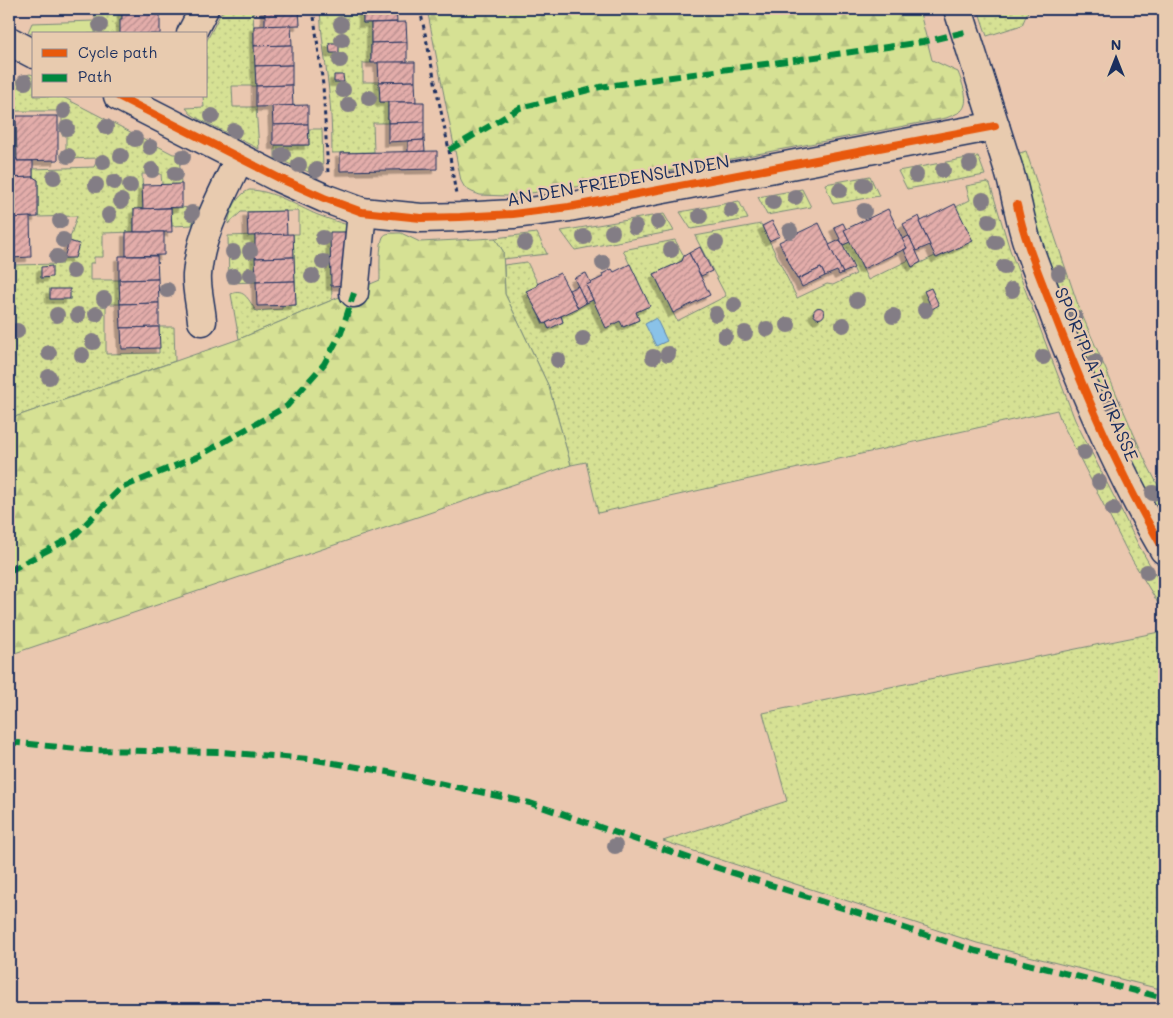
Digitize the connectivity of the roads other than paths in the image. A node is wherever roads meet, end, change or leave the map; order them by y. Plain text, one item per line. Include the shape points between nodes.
1 (204, 9) edge
2 (958, 9) edge
3 (192, 32) edge
4 (126, 98) edge
5 (156, 105) edge
6 (994, 126) junction
7 (239, 159) junction
8 (362, 212) junction
9 (354, 293) dead end
10 (202, 321) dead end
11 (1164, 550) edge

1 - 3 street
2 - 6 street, SPORTPLATZSTRASSE
4 - 5 street, AN DEN FRIEDENSLINDEN
5 - 7 street, AN DEN FRIEDENSLINDEN
6 - 8 street, AN DEN FRIEDENSLINDEN via 569,207 513,214 421,218
6 - 11 street, SPORTPLATZSTRASSE via 1008,165 1028,246 1069,352 1132,491
7 - 8 street, AN DEN FRIEDENSLINDEN
7 - 10 street via 213,214 201,250 197,276
8 - 9 street

